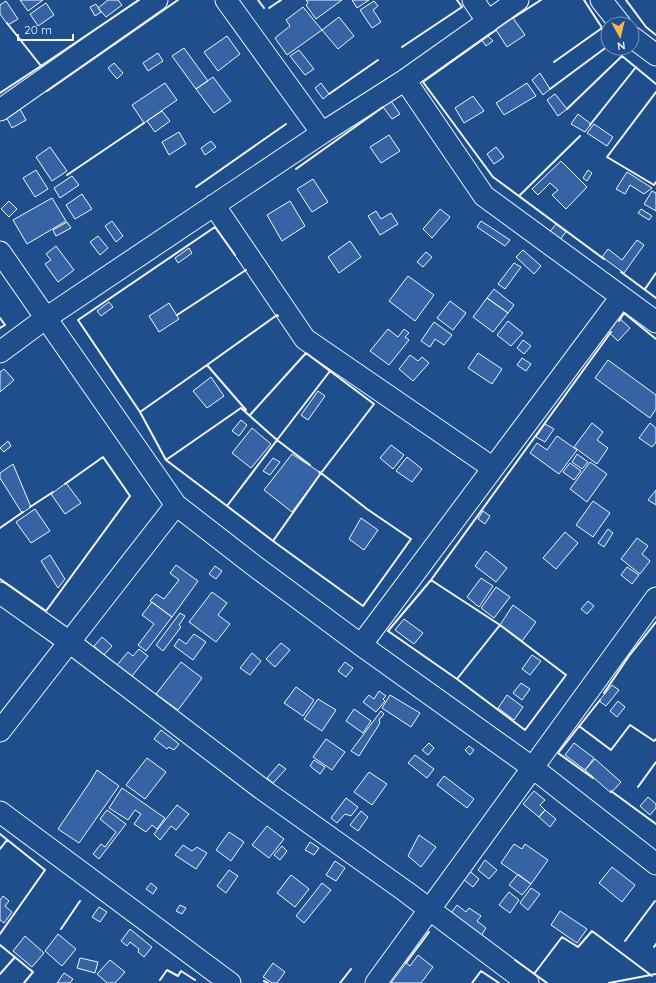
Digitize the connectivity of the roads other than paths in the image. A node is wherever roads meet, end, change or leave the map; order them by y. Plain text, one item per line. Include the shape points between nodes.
1 (157, 0) edge
2 (226, 0) edge
3 (473, 0) edge
4 (518, 0) edge
5 (601, 0) edge
6 (614, 16) edge
7 (488, 22) junction
8 (640, 44) edge
9 (656, 55) edge
10 (405, 80) junction
11 (0, 110) edge
12 (322, 133) junction
13 (214, 205) junction
14 (0, 252) edge
15 (621, 297) junction
16 (46, 318) junction
17 (656, 322) edge
18 (0, 352) edge
19 (493, 468) junction
20 (176, 505) junction
21 (0, 593) edge
22 (656, 598) edge
23 (68, 641) junction
24 (361, 645) junction
25 (0, 731) edge
26 (532, 768) junction
27 (0, 812) edge
28 (656, 864) edge
29 (429, 909) junction
30 (230, 983) edge
31 (376, 983) edge
32 (528, 983) edge

1 - 11 street
2 - 12 street
3 - 7 street
4 - 7 street
5 - 6 street
7 - 10 street
8 - 9 street
10 - 12 street
10 - 15 street via 484,196
12 - 13 street
13 - 16 street
13 - 19 street via 305,339
14 - 16 street
15 - 17 street
15 - 19 street
16 - 18 street
16 - 20 street
19 - 24 street
20 - 23 street
20 - 24 street
21 - 23 street
22 - 26 street
23 - 25 street
23 - 29 street via 262,788
24 - 26 street
26 - 28 street
26 - 29 street
27 - 30 street
29 - 31 street
29 - 32 street

